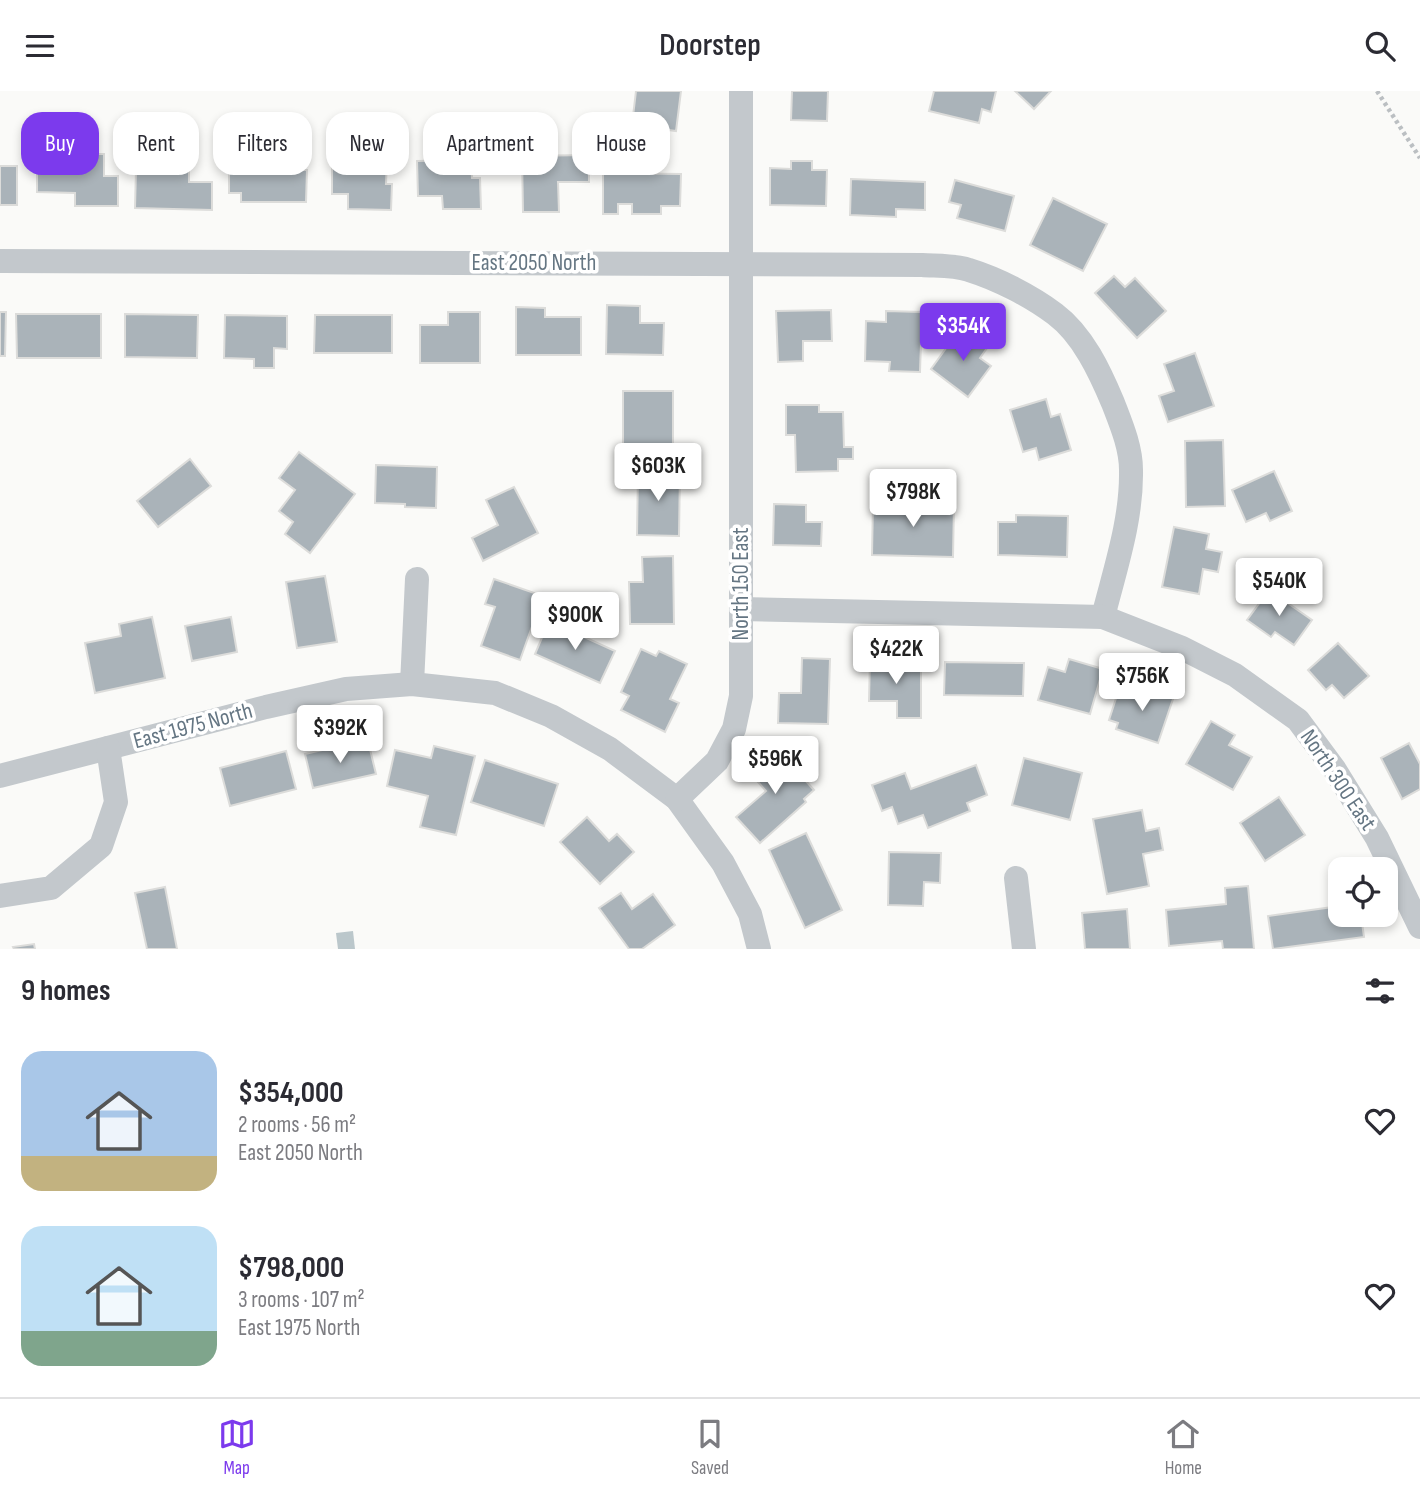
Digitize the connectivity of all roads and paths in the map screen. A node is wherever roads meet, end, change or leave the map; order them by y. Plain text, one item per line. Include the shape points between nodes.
1 (741, 91) edge
2 (1377, 91) edge
3 (1420, 158) edge
4 (0, 261) edge
5 (741, 264) junction
6 (417, 579) dead end
7 (741, 609) junction
8 (1102, 617) junction
9 (412, 684) junction
10 (108, 748) junction
11 (0, 776) edge
12 (677, 799) junction
13 (1016, 878) dead end
14 (0, 896) edge
15 (1420, 927) edge
16 (759, 949) edge
17 (1024, 949) edge

1 - 5 street, North 150 East
2 - 3 path
4 - 5 street, East 2050 North
5 - 7 street, North 150 East
5 - 8 street, East 2050 North via 967,269 1012,288 1056,315 1092,358 1123,428 1131,468 1129,514
6 - 9 street
7 - 8 street
7 - 12 street, North 150 East via 741,696 734,730 717,761
8 - 15 street, North 300 East via 1182,647 1235,675 1298,720 1377,838
9 - 10 street, East 1975 North via 346,688
9 - 12 street, East 1975 North via 495,693 551,716 610,749
10 - 11 street, East 1975 North
10 - 14 street via 116,802 101,846 51,888
12 - 16 street via 728,873 750,914
13 - 17 street

